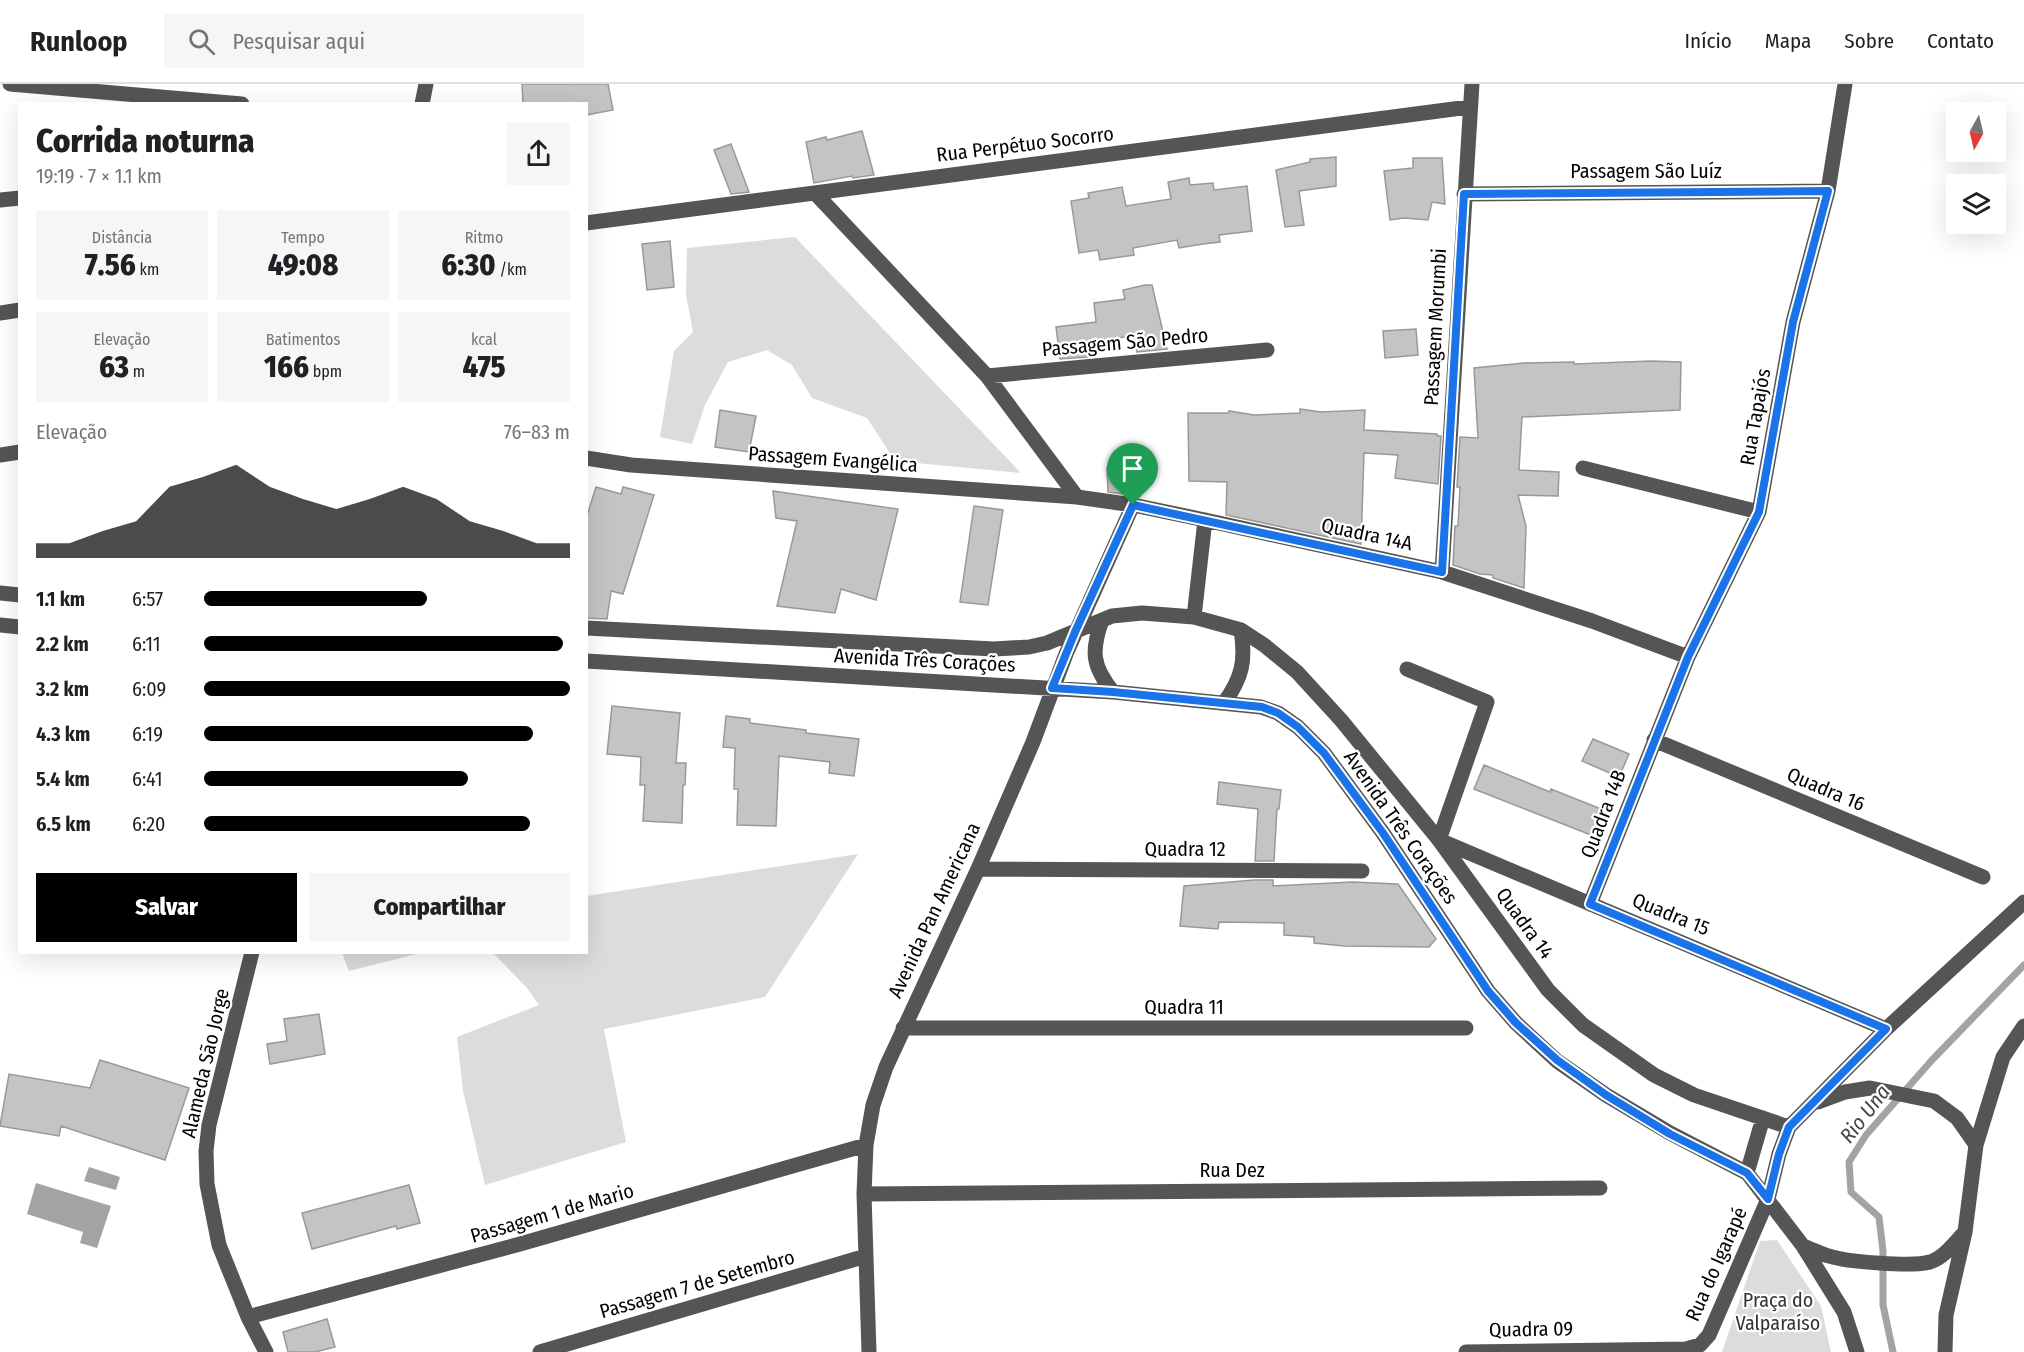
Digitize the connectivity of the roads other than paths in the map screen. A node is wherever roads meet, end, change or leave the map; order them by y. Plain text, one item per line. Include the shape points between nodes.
1 (10, 84) edge
2 (426, 84) edge
3 (1472, 84) edge
4 (1845, 84) edge
5 (219, 102) edge
6 (422, 102) edge
7 (1469, 107) junction
8 (1828, 191) junction
9 (815, 193) junction
10 (1464, 194) junction
11 (18, 198) edge
12 (0, 200) edge
13 (588, 223) edge
14 (18, 310) edge
15 (0, 313) edge
16 (1267, 350) dead end
17 (987, 376) junction
18 (18, 452) edge
19 (0, 455) edge
20 (588, 458) edge
21 (1583, 468) dead end
22 (1077, 497) junction
23 (1133, 505) junction
24 (1759, 512) junction
25 (1205, 520) junction
26 (1442, 572) junction
27 (0, 593) edge
28 (18, 595) edge
29 (1194, 616) junction
30 (1102, 620) junction
31 (0, 625) edge
32 (18, 627) edge
33 (588, 628) edge
34 (1241, 630) junction
35 (1075, 632) junction
36 (1688, 657) junction
37 (588, 661) edge
38 (1407, 669) dead end
39 (1052, 688) junction
40 (1113, 692) junction
41 (1224, 703) junction
42 (1654, 740) junction
43 (1439, 840) junction
44 (978, 869) junction
45 (1362, 871) dead end
46 (1983, 877) dead end
47 (2024, 902) edge
48 (1590, 904) junction
49 (252, 954) edge
50 (903, 1028) junction
51 (1466, 1028) dead end
52 (1886, 1029) junction
53 (2022, 1033) edge
54 (1815, 1102) junction
55 (1763, 1118) junction
56 (1789, 1127) junction
57 (866, 1145) junction
58 (1976, 1145) junction
59 (1747, 1173) junction
60 (1600, 1188) dead end
61 (864, 1194) junction
62 (1768, 1199) junction
63 (1965, 1232) junction
64 (1803, 1246) junction
65 (866, 1256) junction
66 (248, 1317) junction
67 (1597, 1350) edge
68 (266, 1352) edge
69 (540, 1352) edge
70 (869, 1352) edge
71 (1466, 1352) edge
72 (1857, 1352) edge
73 (1945, 1352) edge

1 - 5 street
2 - 6 street
3 - 7 street, Passagem Morumbi
4 - 8 street, Rua Tapajós
7 - 9 street, Rua Perpétuo Socorro
7 - 10 street, Passagem Morumbi
8 - 10 street, Passagem São Luíz
8 - 24 street, Rua Tapajós via 1793,322
9 - 13 street, Rua Perpétuo Socorro
9 - 17 street
10 - 26 street, Passagem Morumbi
11 - 12 street
14 - 15 street
16 - 17 street, Passagem São Pedro
17 - 22 street
18 - 19 street
20 - 22 street, Passagem Evangélica via 631,465
21 - 24 street
22 - 23 street, Passagem Evangélica
23 - 25 street, Quadra 14A
23 - 35 street, Avenida Pan Americana
24 - 36 street, Rua Tapajós
25 - 26 street, Quadra 14A
25 - 29 street
26 - 36 street, Quadra 14A
27 - 28 street
29 - 30 street, Avenida Três Corações via 1142,613
29 - 34 street, Avenida Três Corações
30 - 35 street, Avenida Três Corações
30 - 40 street via 1095,640 1095,659 1101,677
31 - 32 street
33 - 35 street, Avenida Três Corações via 994,649 1047,643
34 - 41 street via 1242,669
34 - 43 street, Avenida Três Corações via 1297,672
35 - 39 street, Avenida Pan Americana
36 - 42 street, Rua Tapajós
37 - 39 street, Avenida Três Corações
38 - 43 street via 1487,702
39 - 40 street, Avenida Três Corações
39 - 44 street, Avenida Pan Americana
40 - 41 street, Avenida Três Corações
41 - 59 street, Avenida Três Corações via 1278,713 1324,753 1383,833 1488,991 1557,1060 1670,1134
42 - 46 street, Quadra 16
42 - 48 street, Quadra 14B
43 - 48 street, Quadra 15
43 - 55 street, Quadra 14 via 1548,990 1583,1025 1654,1075 1694,1095
44 - 45 street, Quadra 12
44 - 50 street, Avenida Pan Americana
47 - 52 street
48 - 52 street, Quadra 15
49 - 66 street, Alameda São Jorge via 206,1151 207,1184 219,1245
50 - 51 street, Quadra 11
50 - 57 street, Avenida Pan Americana via 873,1106
52 - 54 street
53 - 58 street via 2003,1057
54 - 56 street
54 - 58 street via 1870,1088 1934,1101 1957,1118
55 - 56 street, Quadra 14
55 - 59 street
56 - 62 street
57 - 61 street, Avenida Pan Americana
57 - 66 street, Passagem 1 de Mario
58 - 63 street
59 - 62 street, Avenida Três Corações
60 - 61 street, Rua Dez
61 - 65 street, Avenida Pan Americana
62 - 64 street, Avenida Três Corações
62 - 67 street, Rua do Igarapé via 1709,1335 1700,1345 1686,1349
63 - 64 street via 1941,1256 1919,1264 1852,1261
63 - 73 street via 1946,1315
64 - 72 street, Avenida Três Corações via 1844,1312
65 - 69 street, Passagem 7 de Setembro
65 - 70 street, Avenida Pan Americana
66 - 68 street, Alameda São Jorge
67 - 71 street, Quadra 09

